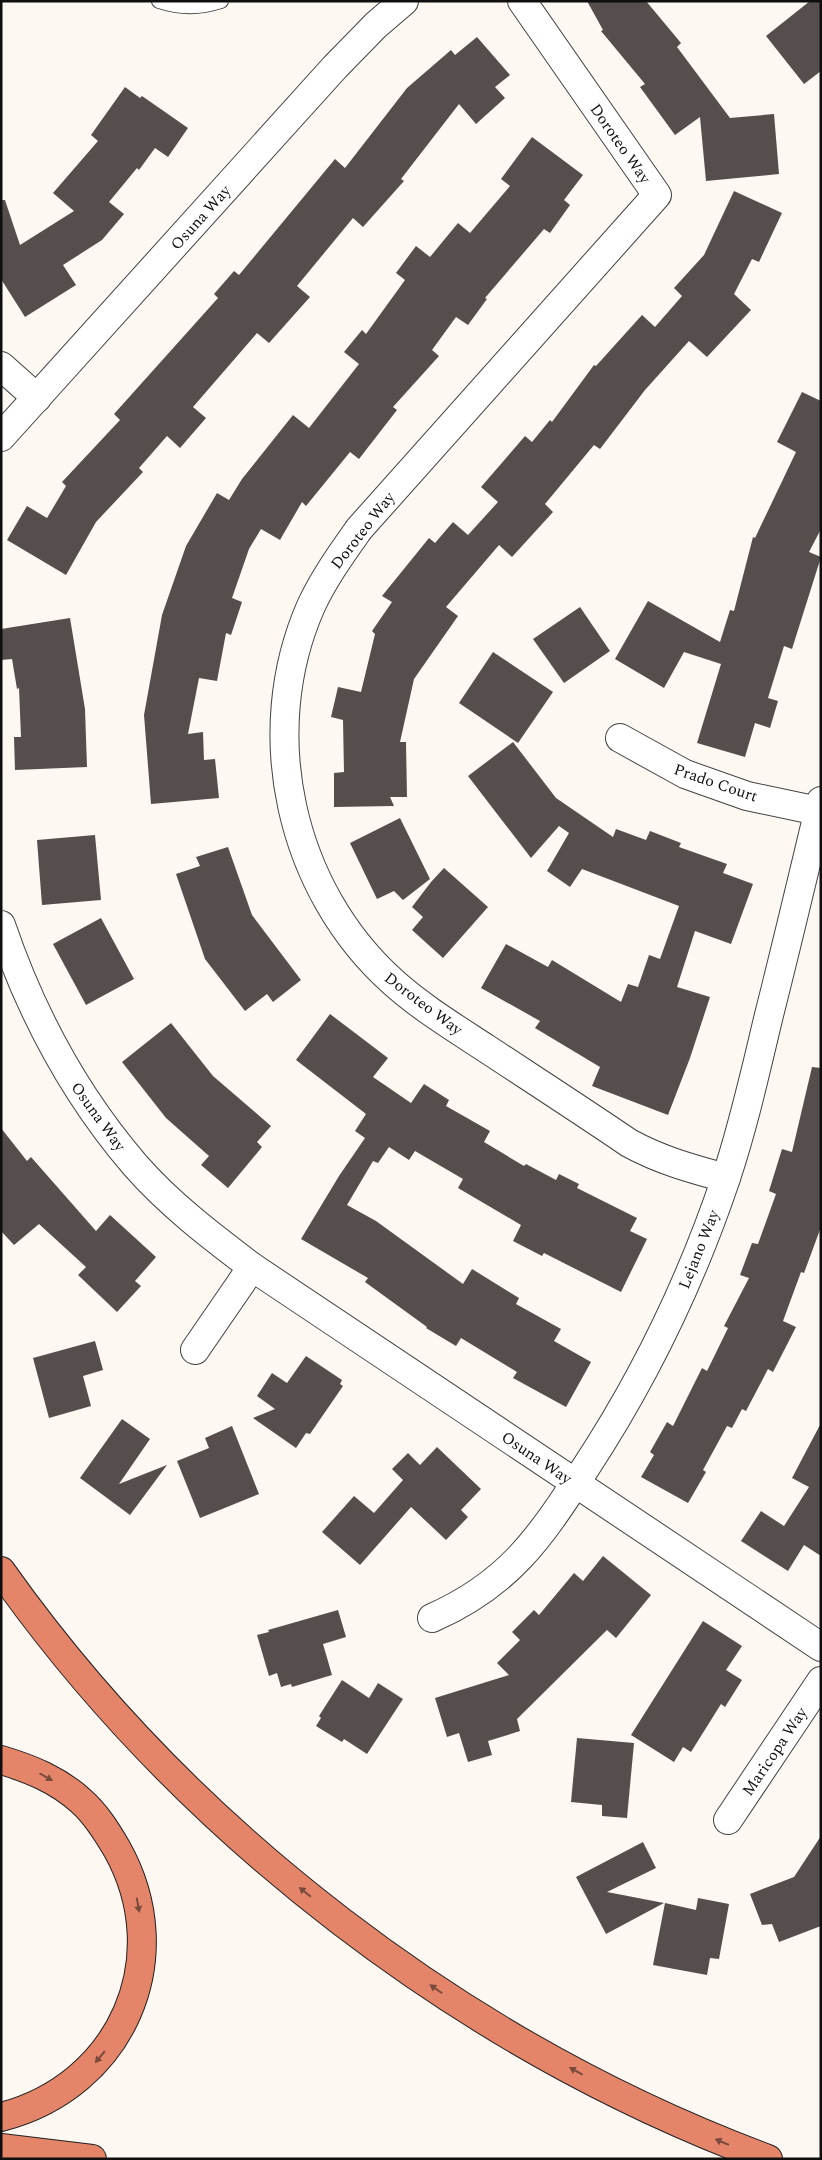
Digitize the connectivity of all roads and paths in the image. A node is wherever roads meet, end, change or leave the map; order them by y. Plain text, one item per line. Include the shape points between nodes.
1 (159, 1) edge
2 (221, 1) edge
3 (404, 1) edge
4 (522, 1) edge
5 (1, 366) edge
6 (37, 398) junction
7 (1, 437) edge
8 (620, 738) dead end
9 (820, 806) edge
10 (1, 925) edge
11 (726, 1178) junction
12 (252, 1267) junction
13 (195, 1350) dead end
14 (576, 1483) junction
15 (1, 1571) edge
16 (432, 1618) dead end
17 (821, 1647) edge
18 (821, 1681) edge
19 (1, 1760) edge
20 (728, 1820) dead end
21 (1, 2117) edge
22 (1, 2148) edge
23 (92, 2159) edge
24 (768, 2159) edge

1 - 2 lane via 174,6 201,7
3 - 6 street, Osuna Way via 335,67
4 - 11 street, Doroteo Way via 657,195 359,528 333,566 311,606 291,672 284,717 291,808 304,851 323,893 347,932 393,982 429,1010 629,1143 687,1168
5 - 6 street
6 - 7 street, Osuna Way
8 - 9 street, Prado Court via 684,774 748,796
9 - 11 street, Lejano Way via 744,1122
10 - 12 street, Osuna Way via 29,1000 59,1059 94,1114 166,1197
11 - 14 street, Lejano Way via 693,1266 657,1345
12 - 13 street
12 - 14 street, Osuna Way
14 - 16 street, Lejano Way via 534,1544 506,1574 472,1598
14 - 17 street, Osuna Way
24 -> 15 highway via 722,2142 610,2090 515,2038 439,1991 342,1922 277,1870 203,1803 123,1722 62,1651
18 - 20 street, Maricopa Way
19 -> 21 highway via 31,1769 63,1787 82,1802 107,1831 127,1868 139,1902 143,1939 133,2001 102,2056 80,2078 45,2101
22 - 23 highway

